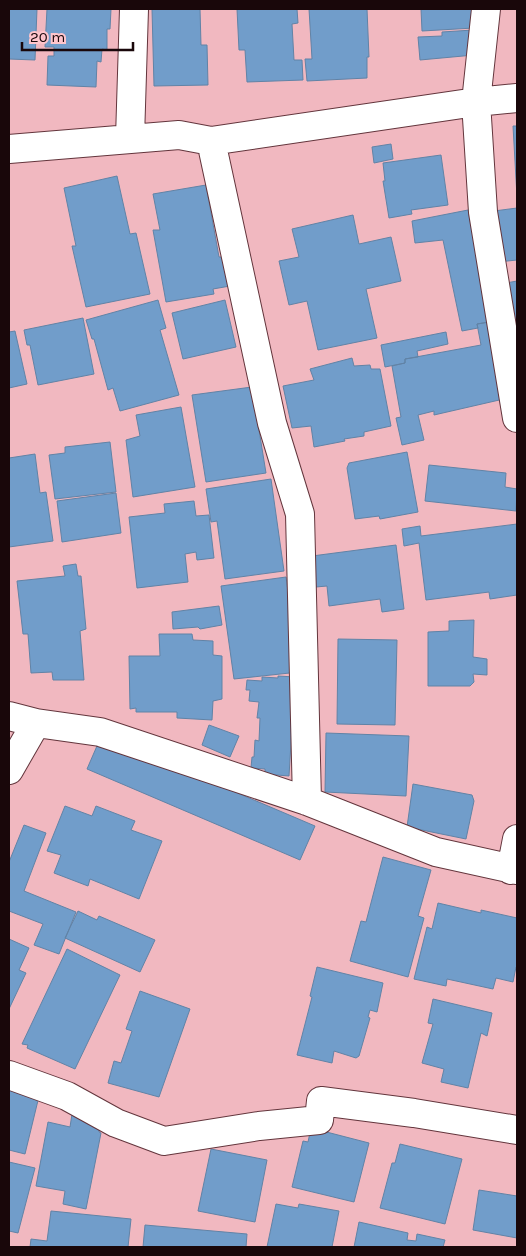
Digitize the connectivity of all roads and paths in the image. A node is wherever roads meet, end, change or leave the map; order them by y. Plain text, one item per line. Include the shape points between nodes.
1 (134, 9) edge
2 (486, 9) edge
3 (517, 98) edge
4 (476, 102) junction
5 (130, 138) junction
6 (211, 141) junction
7 (9, 149) edge
8 (517, 418) edge
9 (9, 716) edge
10 (36, 723) junction
11 (9, 770) edge
12 (307, 801) junction
13 (517, 839) edge
14 (514, 870) edge
15 (9, 1075) edge
16 (517, 1130) edge

1 - 5 street
2 - 4 street
3 - 4 street
4 - 6 street
4 - 8 street via 483,212
5 - 6 street via 179,134
5 - 7 street
6 - 12 street via 272,423 300,514
9 - 10 street
10 - 11 street
10 - 12 street via 100,732
12 - 14 street via 436,852
13 - 14 street
15 - 16 street via 67,1096 116,1123 164,1141 320,1120 321,1101

